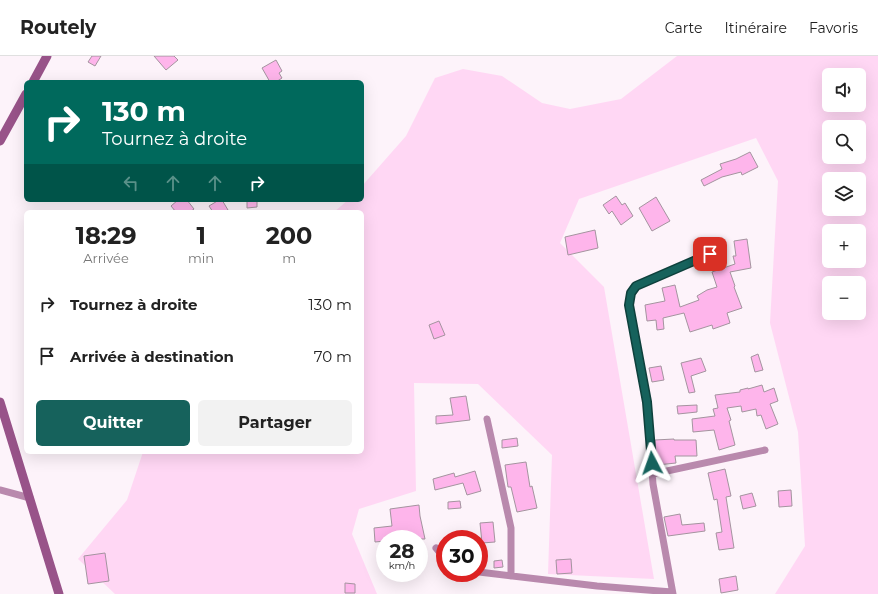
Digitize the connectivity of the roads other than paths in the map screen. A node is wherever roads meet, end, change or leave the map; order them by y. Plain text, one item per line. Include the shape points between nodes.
1 (47, 56) edge
2 (34, 80) edge
3 (24, 98) edge
4 (0, 141) edge
5 (710, 254) dead end
6 (0, 402) edge
7 (487, 418) dead end
8 (764, 450) dead end
9 (653, 474) junction
10 (0, 490) edge
11 (30, 498) junction
12 (488, 573) edge
13 (511, 576) junction
14 (673, 593) edge
15 (59, 594) edge

1 - 2 street
3 - 4 street
5 - 9 street via 636,286 631,293 629,305 647,402
6 - 11 street
7 - 13 street via 511,528
8 - 9 street
9 - 14 street
10 - 11 street
11 - 15 street
12 - 13 street
13 - 14 street

